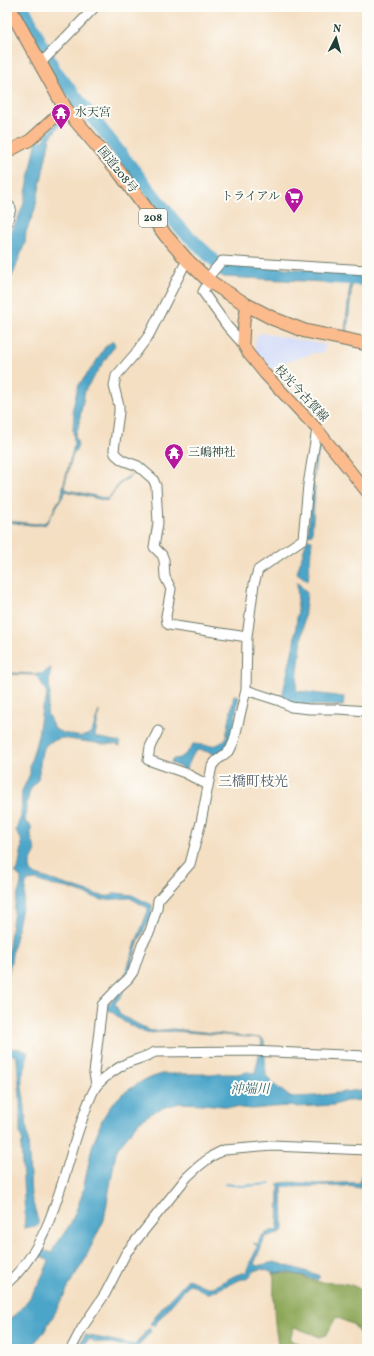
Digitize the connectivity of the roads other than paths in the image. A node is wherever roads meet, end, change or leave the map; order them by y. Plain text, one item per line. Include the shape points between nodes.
1 (9, 7) edge
2 (95, 7) edge
3 (41, 63) junction
4 (65, 108) junction
5 (7, 152) edge
6 (7, 203) edge
7 (7, 224) edge
8 (187, 260) junction
9 (367, 270) edge
10 (210, 278) junction
11 (247, 305) junction
12 (243, 344) junction
13 (367, 344) edge
14 (317, 429) junction
15 (367, 492) edge
16 (247, 637) junction
17 (246, 690) junction
18 (367, 711) edge
19 (158, 731) dead end
20 (208, 785) junction
21 (367, 1056) edge
22 (96, 1085) junction
23 (367, 1150) edge
24 (7, 1283) edge
25 (73, 1348) edge

1 - 3 highway, 国道208号 / 208
2 - 3 street
3 - 4 highway, 国道208号 / 208
4 - 5 main road via 30,140
4 - 8 highway, 国道208号 / 208 via 120,173
6 - 7 street via 11,208
8 - 10 highway, 国道208号 / 208
8 - 16 street via 149,335 116,376 114,386 119,412 114,450 122,460 138,466 153,479 156,486 158,523 154,547 162,555 171,589 166,616 169,626
9 - 10 street via 222,261
10 - 11 highway, 国道208号 / 208
10 - 12 street via 203,292
11 - 12 main road
11 - 13 highway, 国道208号 / 208 via 305,331
12 - 14 main road, 枝光今古賀線 via 264,374
14 - 15 main road, 枝光今古賀線
14 - 16 street via 303,540 258,570
16 - 17 street
17 - 18 street via 291,707
17 - 20 street via 234,741 230,750 212,766
19 - 20 street via 150,748 148,760
20 - 22 street via 190,864 158,900 150,931 142,945 133,972 102,1005 94,1073
21 - 22 street via 250,1051 155,1052 115,1070
22 - 24 street via 53,1211 26,1263
23 - 25 street via 272,1146 224,1150 212,1156 187,1177 126,1253

